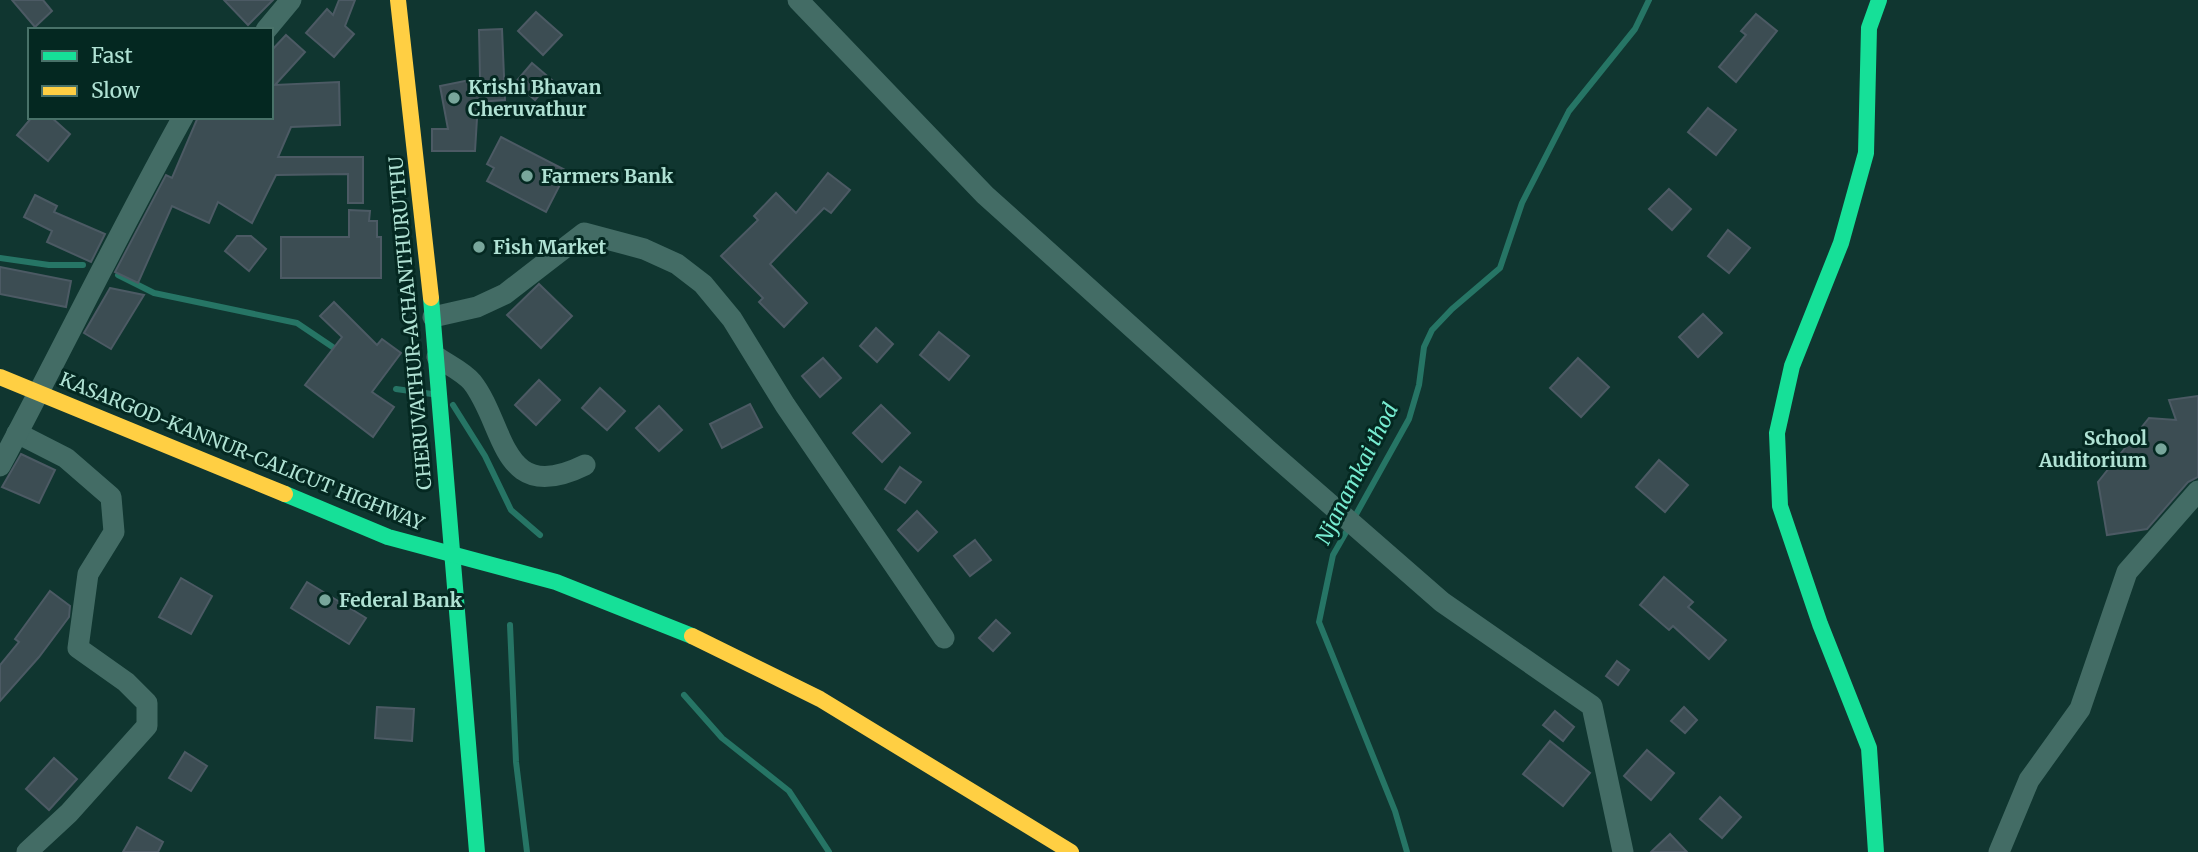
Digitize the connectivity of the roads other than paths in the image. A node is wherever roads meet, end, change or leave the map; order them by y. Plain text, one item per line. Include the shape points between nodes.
1 (291, 0) edge
2 (398, 0) edge
3 (798, 0) edge
4 (1879, 0) edge
5 (268, 28) edge
6 (182, 119) edge
7 (433, 317) junction
8 (437, 360) junction
9 (0, 377) edge
10 (40, 393) junction
11 (17, 433) junction
12 (584, 464) dead end
13 (0, 466) edge
14 (2198, 491) edge
15 (944, 638) dead end
16 (27, 852) edge
17 (477, 852) edge
18 (1071, 852) edge
19 (1623, 852) edge
20 (1876, 852) edge
21 (2000, 852) edge

1 - 5 street
2 - 7 main road, CHERUVATHUR-ACHANTHURUTHU
3 - 19 street via 985,195 1268,450 1443,602 1592,706
4 - 20 main road via 1869,28 1866,153 1841,243 1792,366 1777,433 1780,506 1869,748
6 - 10 street via 90,287
7 - 8 main road, CHERUVATHUR-ACHANTHURUTHU
7 - 15 street via 477,307 505,294 584,233 644,249 677,264 703,284 732,319
8 - 12 street via 471,381 509,459 526,471 545,475 566,474
8 - 17 main road, CHERUVATHUR-ACHANTHURUTHU
9 - 10 main road, KASARGOD-KANNUR-CALICUT HIGHWAY
10 - 11 street
10 - 18 main road, KASARGOD-KANNUR-CALICUT HIGHWAY via 388,537 556,582 667,624 820,699
11 - 13 street
11 - 16 street via 66,458 111,497 114,533 88,573 78,648 147,703 147,726 69,813
14 - 21 street via 2127,572 2080,709 2029,780

